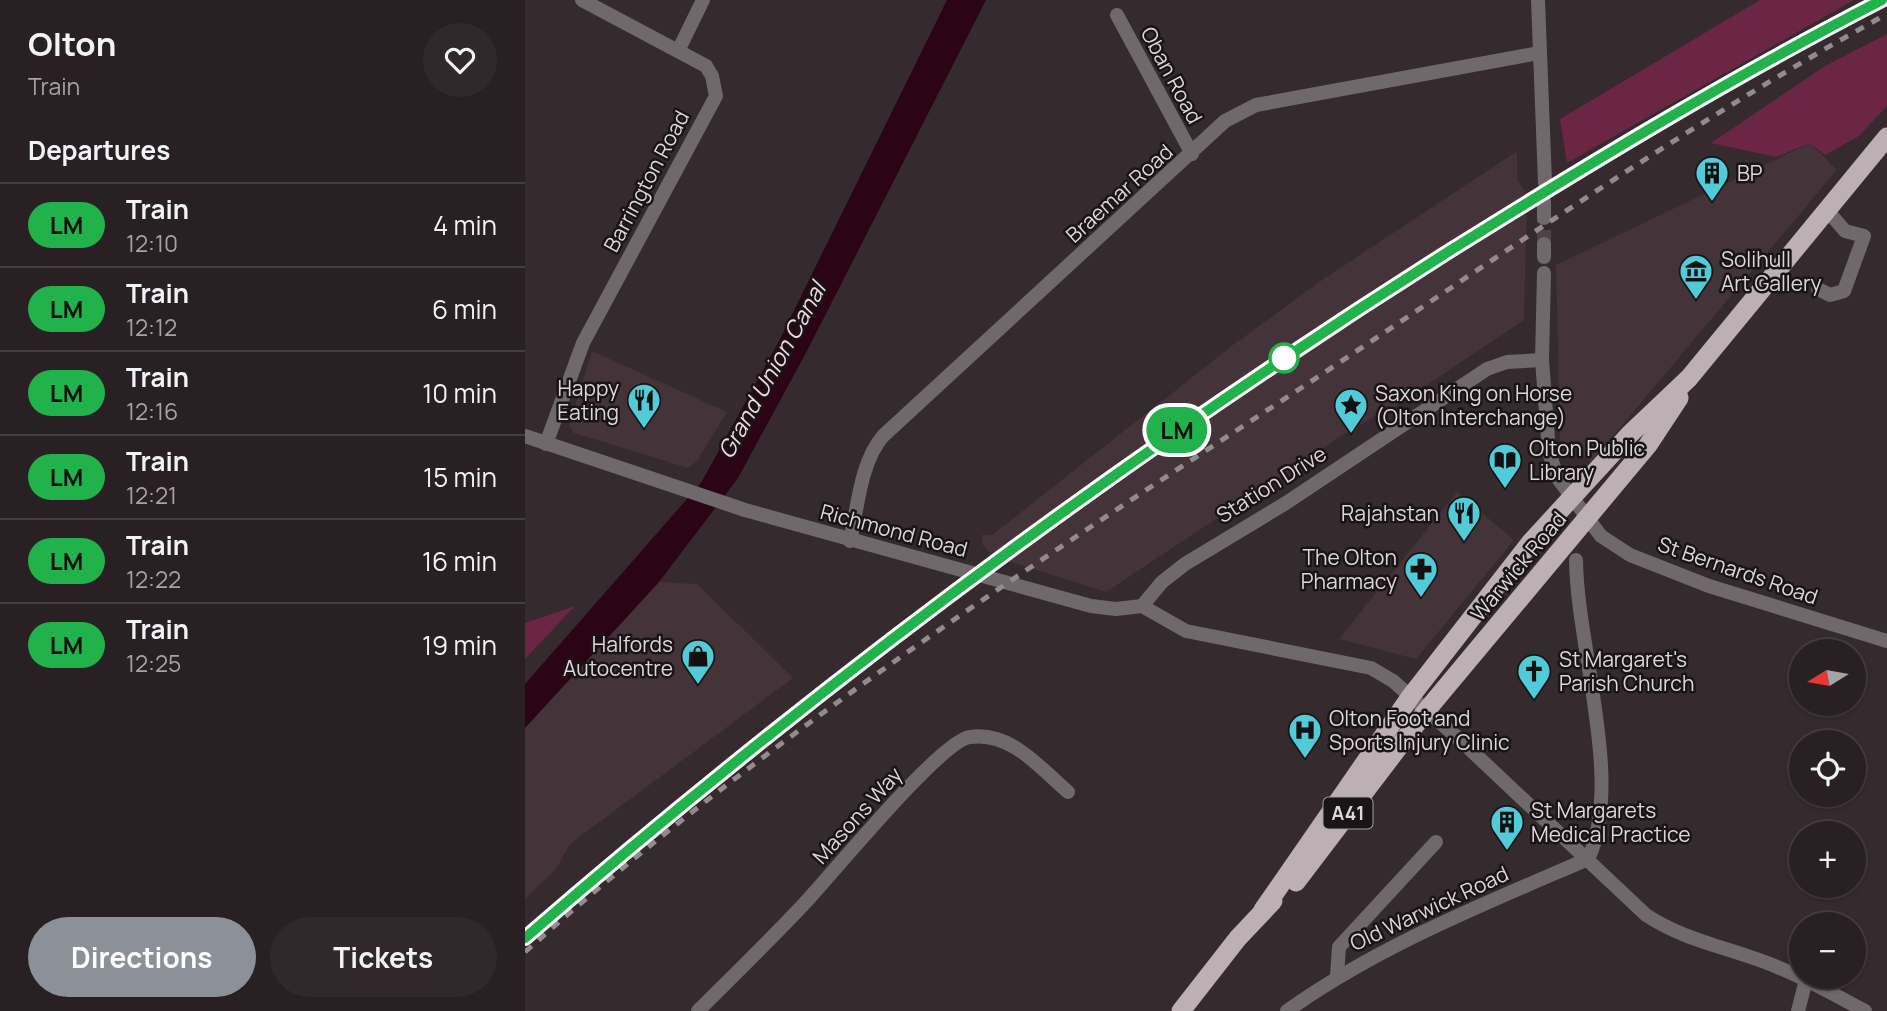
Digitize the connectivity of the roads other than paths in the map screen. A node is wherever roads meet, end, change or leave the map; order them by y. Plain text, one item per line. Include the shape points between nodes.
1 (582, 0) edge
2 (703, 0) edge
3 (1538, 0) edge
4 (1117, 15) dead end
5 (679, 50) junction
6 (1539, 53) junction
7 (1887, 137) edge
8 (1192, 154) junction
9 (1545, 183) dead end
10 (1545, 201) dead end
11 (1826, 209) junction
12 (1544, 218) tunnel mouth
13 (1543, 273) dead end
14 (1818, 289) dead end
15 (1542, 360) junction
16 (1689, 379) junction
17 (525, 436) edge
18 (546, 444) junction
19 (1571, 498) junction
20 (1587, 520) junction
21 (850, 541) junction
22 (1576, 560) dead end
23 (1142, 606) junction
24 (1887, 641) edge
25 (1411, 696) junction
26 (1426, 711) junction
27 (1068, 792) dead end
28 (1436, 842) dead end
29 (1588, 859) junction
30 (1263, 910) junction
31 (1789, 973) edge
32 (1337, 976) junction
33 (1803, 989) edge
34 (1823, 989) edge
35 (698, 1011) edge
36 (1181, 1011) edge
37 (1287, 1011) edge
38 (1797, 1011) edge
39 (1865, 1011) edge

1 - 5 street, Barrington Road
2 - 5 street
3 - 6 street
4 - 8 street, Oban Road
5 - 18 street, Barrington Road via 706,66 716,96 583,343
6 - 8 street, Braemar Road via 1256,105 1225,121
6 - 9 street
7 - 11 highway, Warwick Road / A41
8 - 21 street, Braemar Road via 883,436 867,466
10 - 12 street
11 - 14 street via 1845,230 1864,236 1844,290 1830,295
11 - 16 highway, Warwick Road / A41
13 - 15 street, St Bernards Road
15 - 19 street, St Bernards Road via 1549,452 1557,477
15 - 23 street, Station Drive via 1507,362 1487,369 1286,503 1185,564
16 - 19 highway, Warwick Road / A41 via 1630,433
16 - 20 highway, Warwick Road / A41 via 1648,445
17 - 18 street, Richmond Road
18 - 21 street, Richmond Road
19 - 20 street, St Bernards Road
19 - 25 highway, Warwick Road / A41 via 1530,543
20 - 24 street, St Bernards Road via 1601,536 1630,555 1709,586
20 - 26 highway, Warwick Road / A41
21 - 23 street, Richmond Road via 1091,606
22 - 29 street via 1602,798 1596,842
23 - 25 street via 1186,631 1371,668
25 - 26 street
25 - 30 highway, Warwick Road / A41
26 - 29 street
26 - 30 highway, Warwick Road / A41 via 1295,883
27 - 35 street, Masons Way via 1009,742 966,737 927,770
28 - 32 street via 1339,947
29 - 31 street via 1613,887 1666,929
29 - 32 street, Old Warwick Road via 1418,932
30 - 36 highway, Warwick Road / A41
32 - 37 street, Old Warwick Road
33 - 38 street
34 - 39 street

